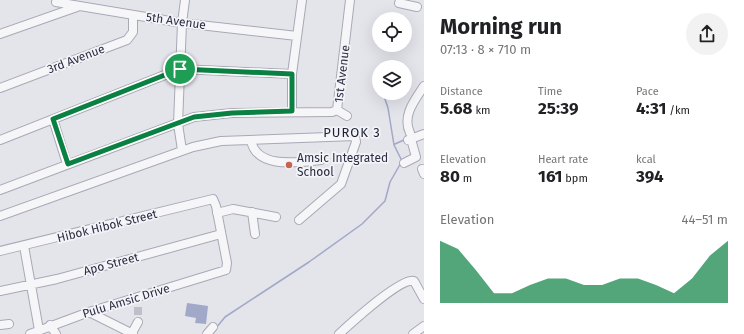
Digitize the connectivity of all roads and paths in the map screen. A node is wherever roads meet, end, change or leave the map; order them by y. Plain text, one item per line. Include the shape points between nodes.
1 (185, 0) edge
2 (302, 0) edge
3 (350, 0) edge
4 (56, 2) dead end
5 (397, 2) edge
6 (78, 6) junction
7 (417, 7) dead end
8 (398, 12) dead end
9 (133, 14) junction
10 (182, 23) junction
11 (0, 34) edge
12 (297, 36) junction
13 (180, 69) junction
14 (292, 74) junction
15 (424, 86) edge
16 (0, 88) edge
17 (338, 110) junction
18 (292, 111) junction
19 (346, 116) dead end
20 (53, 119) junction
21 (178, 124) junction
22 (424, 134) edge
23 (410, 137) junction
24 (0, 140) edge
25 (251, 140) junction
26 (182, 150) junction
27 (321, 160) dead end
28 (404, 163) dead end
29 (68, 164) junction
30 (0, 190) edge
31 (252, 212) junction
32 (217, 213) junction
33 (0, 216) edge
34 (276, 217) dead end
35 (299, 220) dead end
36 (221, 234) junction
37 (255, 234) dead end
38 (24, 246) junction
39 (0, 251) edge
40 (30, 285) junction
41 (0, 291) edge
42 (135, 298) junction
43 (424, 299) edge
44 (138, 307) tunnel mouth
45 (89, 312) junction
46 (138, 322) tunnel mouth
47 (10, 324) dead end
48 (0, 325) edge
49 (50, 325) junction
50 (213, 326) dead end
51 (424, 326) edge
52 (39, 330) junction
53 (30, 334) edge
54 (56, 334) edge
55 (133, 334) edge
56 (207, 334) edge
57 (339, 334) edge
58 (414, 334) edge

1 - 10 street
2 - 12 street
3 - 17 street, 1st Avenue
4 - 6 street, 5th Avenue
5 - 7 street
5 - 8 street
6 - 9 street, 5th Avenue
6 - 11 street
9 - 10 street, 5th Avenue
9 - 16 street, 3rd Avenue via 133,32 127,40
10 - 12 street, 5th Avenue
10 - 13 street
12 - 14 street
13 - 14 street
13 - 20 street
13 - 21 street
14 - 18 street
15 - 23 street via 408,114 406,125
17 - 18 street, 1st Avenue
17 - 19 street
18 - 21 street, 1st Avenue via 194,117
20 - 24 street
20 - 29 street
21 - 26 street
21 - 29 street, 1st Avenue
22 - 23 street
23 - 28 street via 416,158
25 - 26 street via 221,141
25 - 27 street via 257,152 264,158 274,161
25 - 35 street via 356,136 341,184
26 - 33 street
29 - 30 street, 1st Avenue
31 - 32 street via 233,209
31 - 34 street
31 - 37 street
32 - 36 street
32 - 38 street, Hibok Hibok Street via 213,199
36 - 40 street, Apo Street
36 - 42 street, Pulu Amsic Drive via 226,270
38 - 39 street, Hibok Hibok Street
38 - 40 street
40 - 41 street, Apo Street
40 - 52 street
42 - 44 street
42 - 45 street, Pulu Amsic Drive
43 - 57 street via 411,280 395,288
45 - 49 street, Pulu Amsic Drive
45 - 55 street
46 - 55 street
47 - 48 street
49 - 52 street, Pulu Amsic Drive
49 - 54 street
50 - 56 street
51 - 58 street
52 - 53 street, Pulu Amsic Drive

